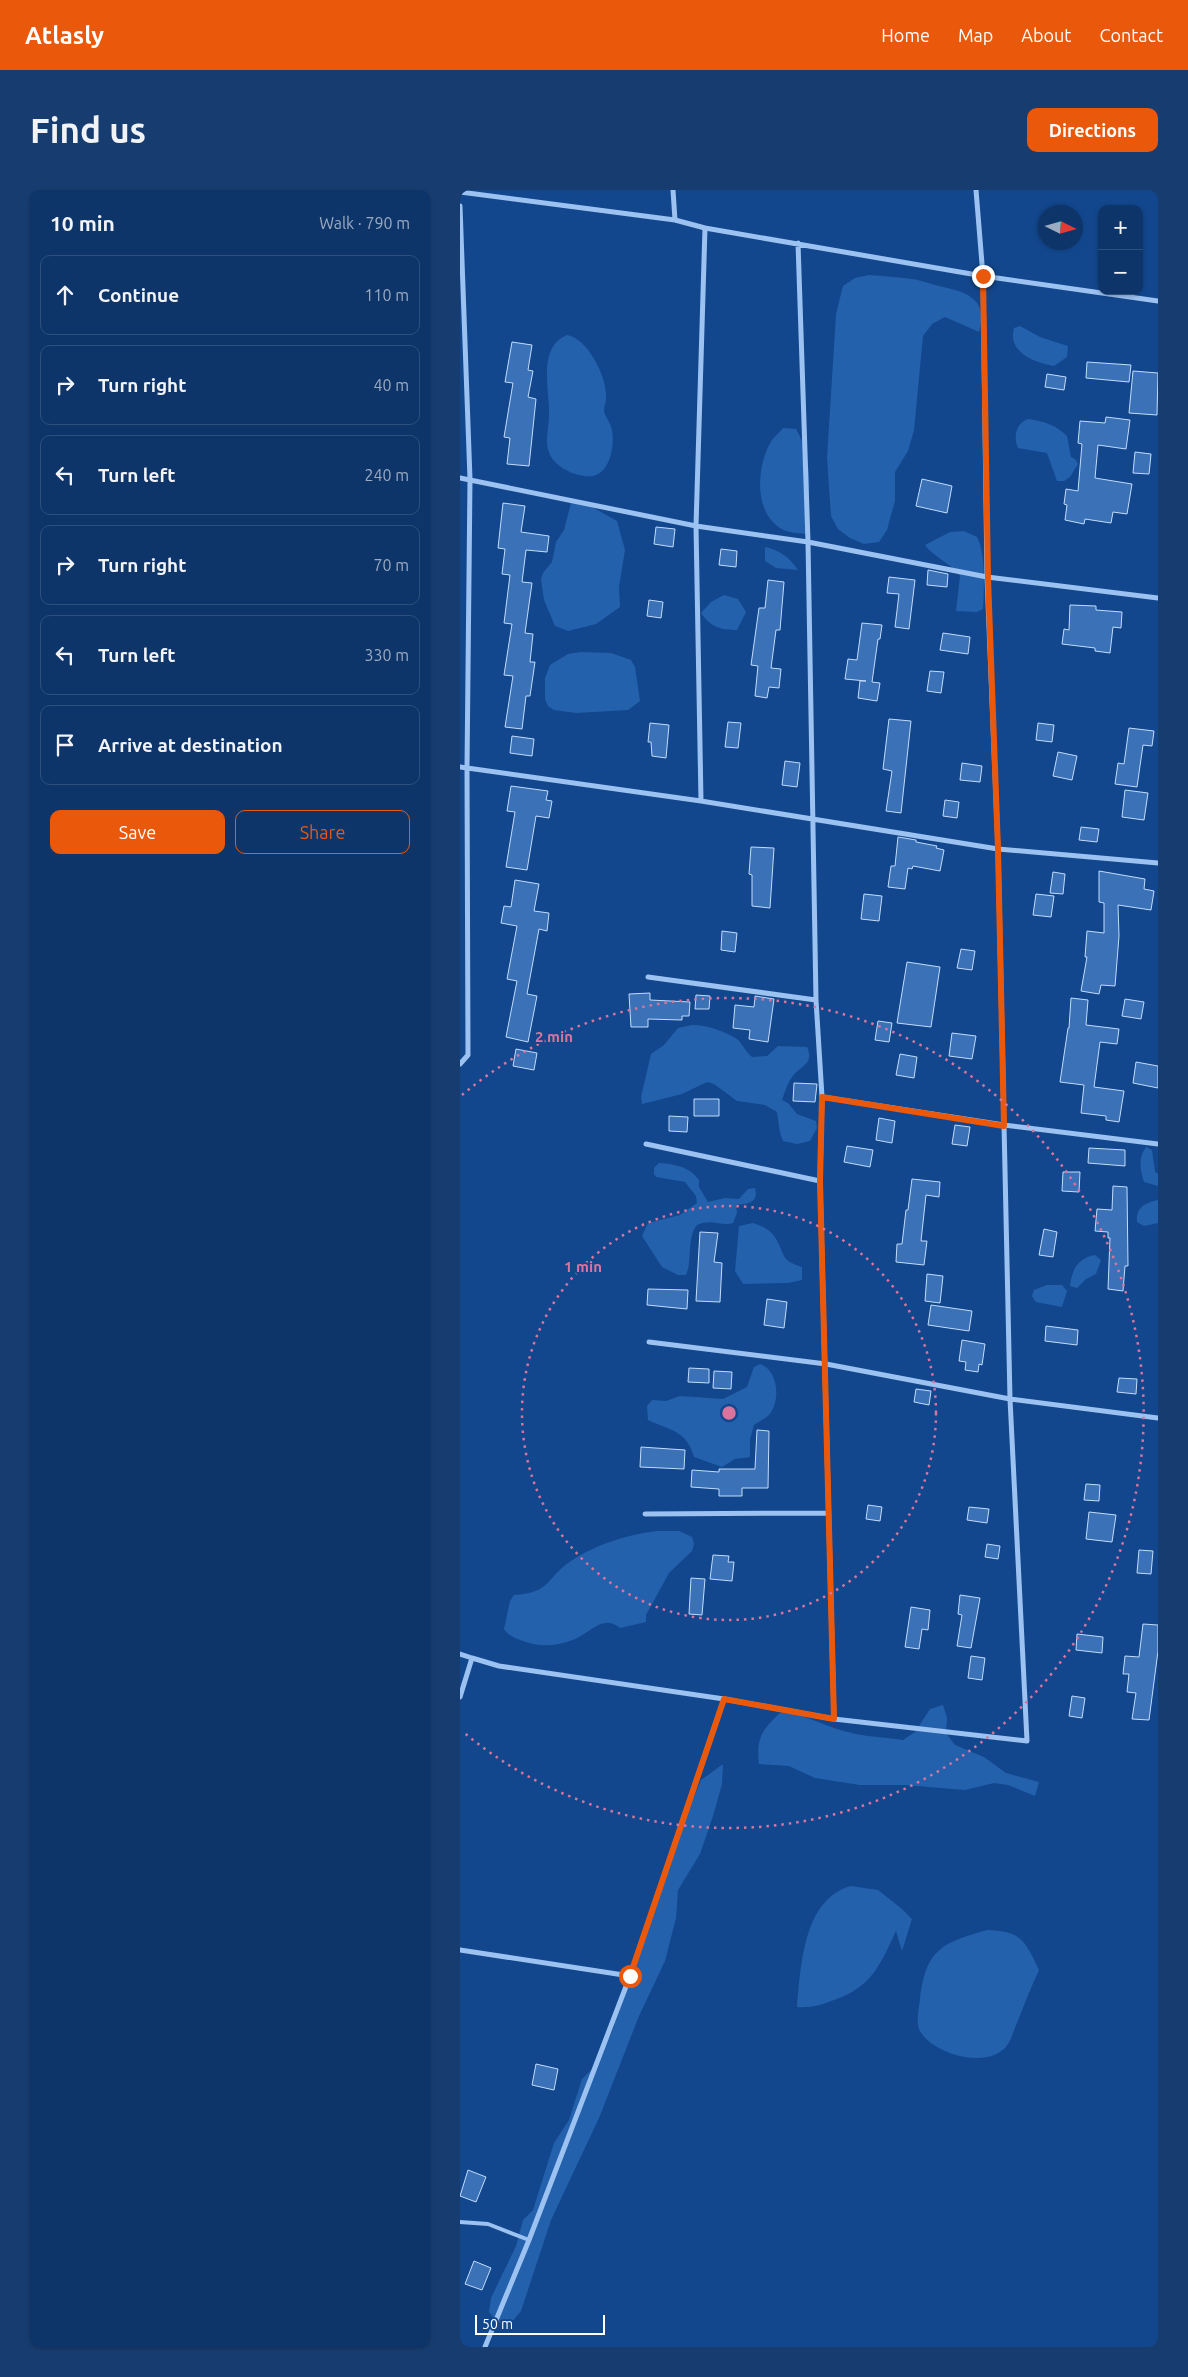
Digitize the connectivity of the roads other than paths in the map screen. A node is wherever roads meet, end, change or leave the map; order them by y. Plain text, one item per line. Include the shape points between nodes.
1 (673, 190) edge
2 (976, 190) edge
3 (460, 192) edge
4 (460, 206) edge
5 (675, 220) junction
6 (706, 228) junction
7 (798, 243) junction
8 (983, 276) junction
9 (1158, 301) edge
10 (460, 478) edge
11 (470, 479) junction
12 (696, 526) junction
13 (808, 542) junction
14 (988, 578) junction
15 (1158, 598) edge
16 (460, 767) edge
17 (467, 768) junction
18 (701, 801) junction
19 (814, 820) junction
20 (998, 849) junction
21 (1158, 863) edge
22 (648, 978) dead end
23 (816, 1000) junction
24 (460, 1064) edge
25 (822, 1097) junction
26 (1004, 1126) junction
27 (646, 1144) dead end
28 (1158, 1144) edge
29 (820, 1181) junction
30 (649, 1342) dead end
31 (826, 1364) junction
32 (1010, 1399) junction
33 (1158, 1418) edge
34 (828, 1513) junction
35 (646, 1514) dead end
36 (460, 1654) edge
37 (472, 1658) junction
38 (460, 1697) edge
39 (724, 1699) junction
40 (834, 1719) junction
41 (460, 1950) edge
42 (630, 1976) junction
43 (460, 2222) edge
44 (529, 2240) junction
45 (485, 2347) edge

1 - 5 street
2 - 8 street
3 - 5 street
4 - 11 street
5 - 6 street
6 - 7 street
6 - 12 street
7 - 8 street
7 - 13 street
8 - 9 street
8 - 14 street
10 - 11 street
11 - 12 street
11 - 17 street
12 - 13 street
12 - 18 street
13 - 14 street
13 - 19 street
14 - 15 street
14 - 20 street
16 - 17 street
17 - 18 street
17 - 24 street via 468,1055
18 - 19 street
19 - 20 street
19 - 23 street
20 - 21 street
20 - 26 street
22 - 23 street
23 - 25 street
25 - 26 street
25 - 29 street
26 - 28 street
26 - 32 street
27 - 29 street
29 - 31 street
30 - 31 street
31 - 32 street
31 - 34 street
32 - 33 street
32 - 40 street via 1027,1741
34 - 35 street
34 - 40 street
36 - 37 street
37 - 38 street
37 - 39 street via 500,1666
39 - 40 street
39 - 42 street
41 - 42 street
42 - 44 street
43 - 44 lane via 488,2224
44 - 45 street

